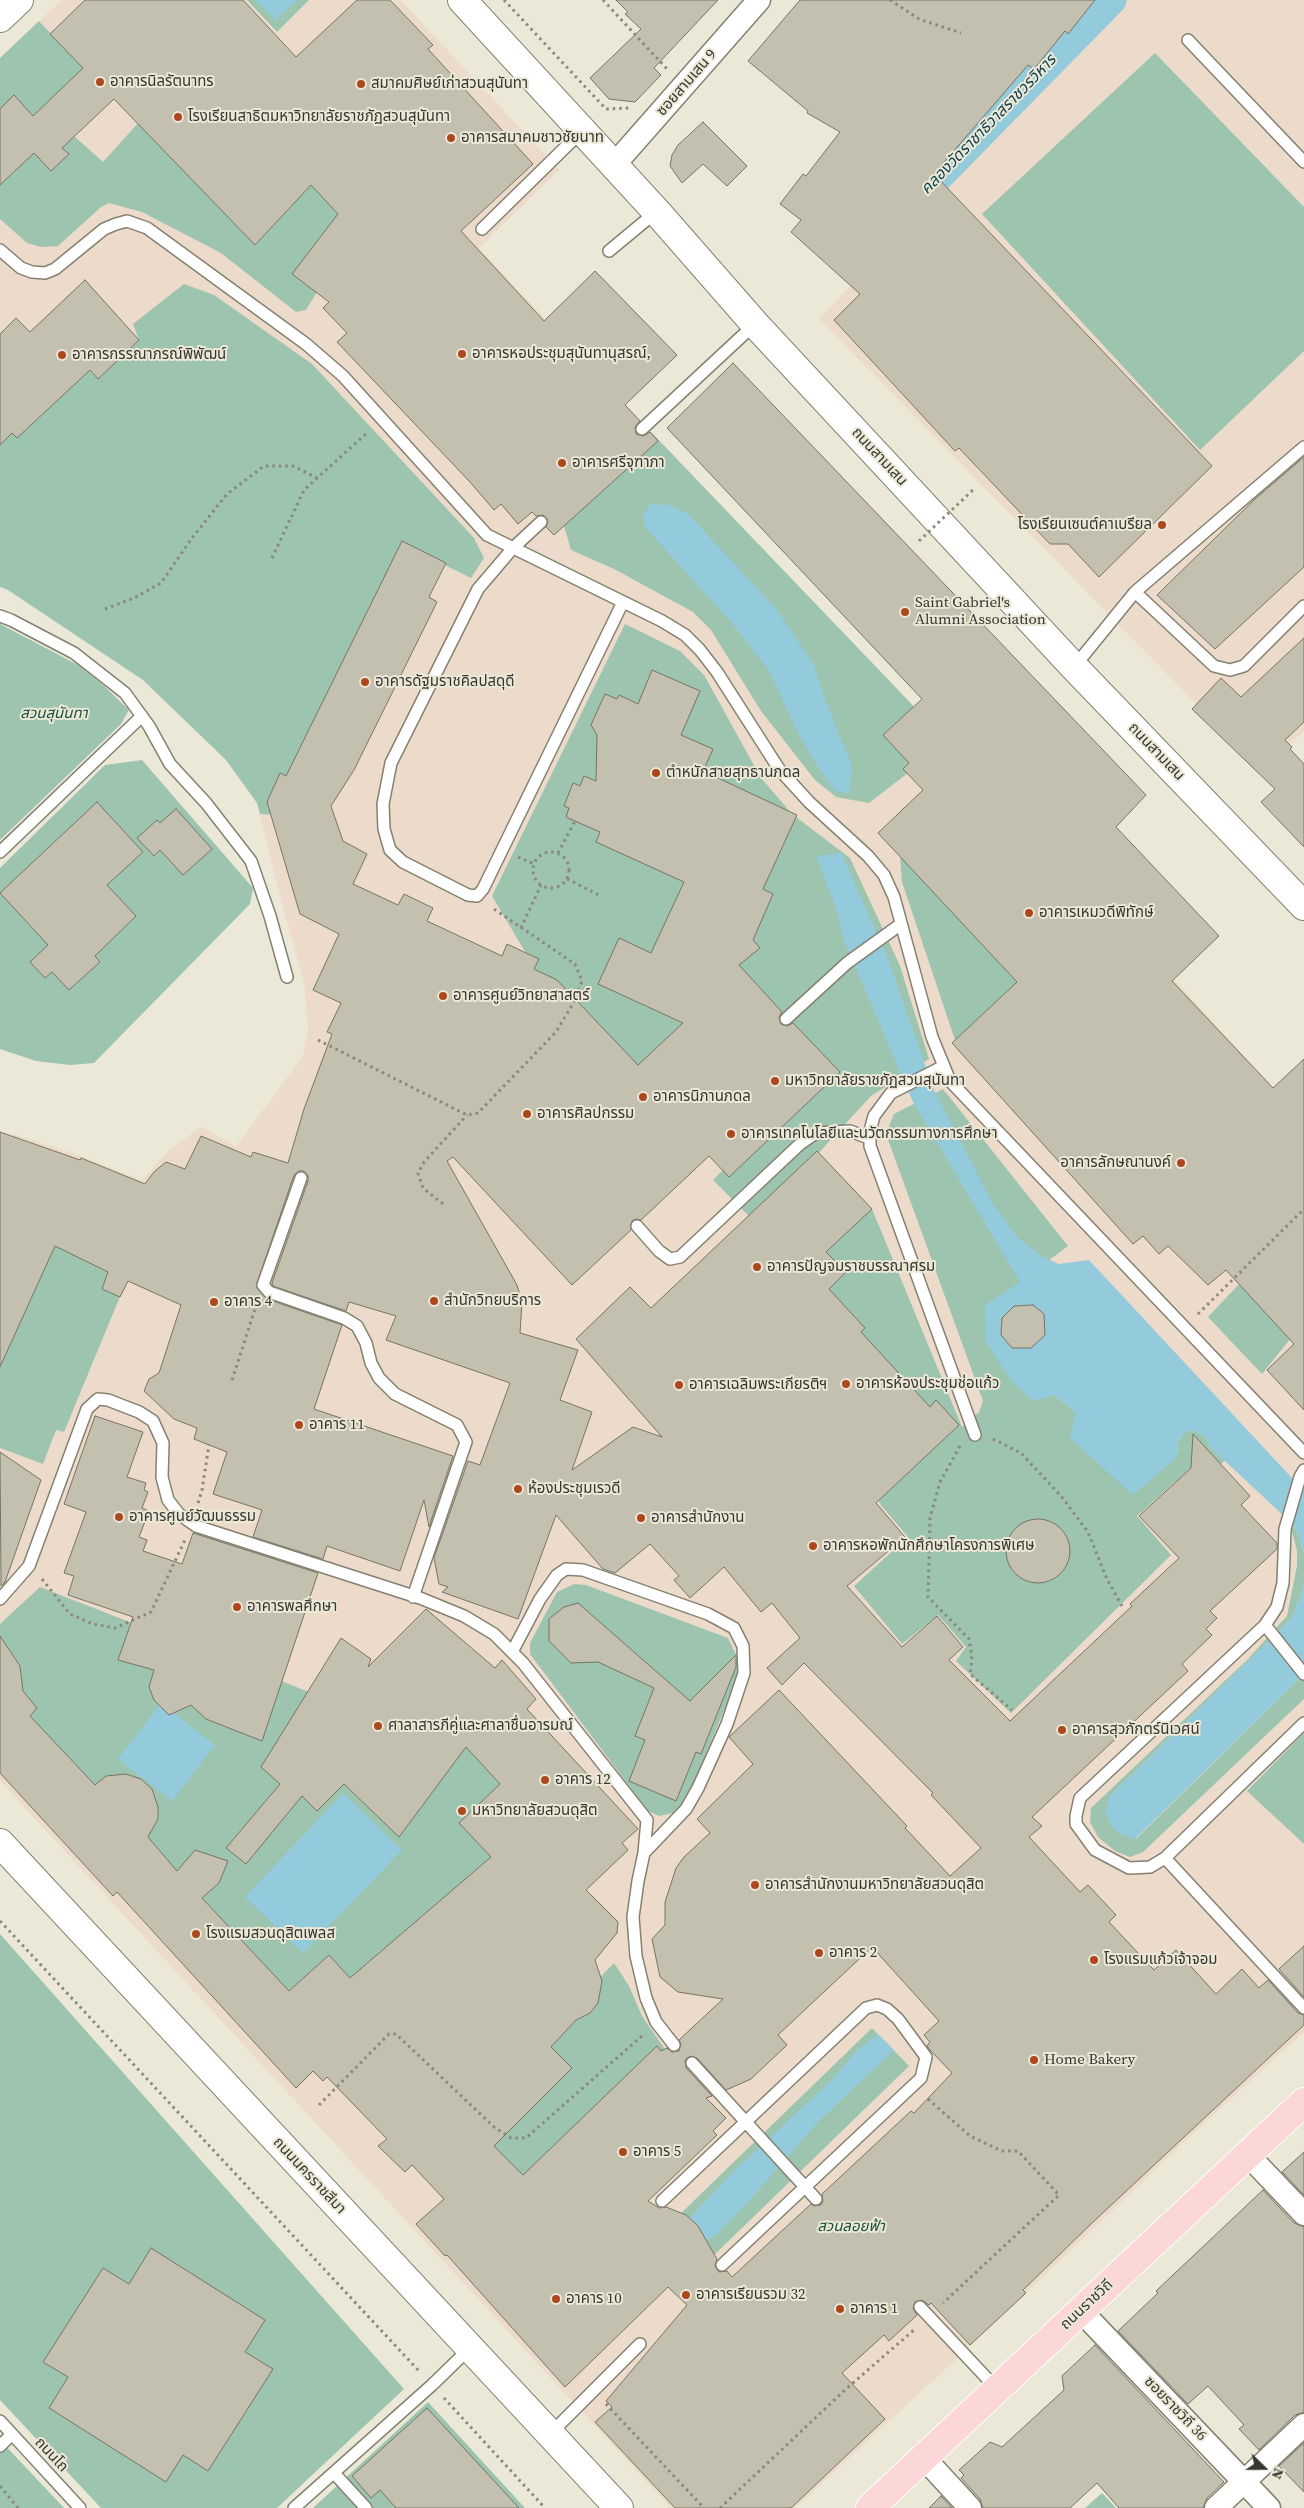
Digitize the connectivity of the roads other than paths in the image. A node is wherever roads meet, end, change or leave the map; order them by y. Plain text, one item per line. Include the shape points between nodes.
1 (19, 0) edge
2 (462, 0) edge
3 (759, 0) edge
4 (0, 18) edge
5 (1188, 40) dead end
6 (582, 131) junction
7 (1304, 162) edge
8 (614, 165) junction
9 (656, 212) junction
10 (482, 229) dead end
11 (0, 250) edge
12 (610, 251) dead end
13 (756, 324) junction
14 (642, 429) dead end
15 (1304, 447) edge
16 (542, 522) dead end
17 (513, 548) junction
18 (1135, 592) junction
19 (623, 602) junction
20 (1304, 606) edge
21 (0, 616) edge
22 (1074, 667) junction
23 (142, 716) junction
24 (0, 852) edge
25 (1304, 906) edge
26 (902, 924) junction
27 (287, 977) dead end
28 (786, 1018) dead end
29 (944, 1066) junction
30 (869, 1138) junction
31 (301, 1178) dead end
32 (637, 1226) dead end
33 (975, 1435) road end
34 (1304, 1453) edge
35 (1302, 1474) edge
36 (412, 1597) junction
37 (0, 1599) edge
38 (1268, 1628) junction
39 (512, 1652) junction
40 (1304, 1674) edge
41 (1304, 1723) edge
42 (0, 1843) edge
43 (644, 1853) junction
44 (1165, 1858) junction
45 (1304, 2008) edge
46 (674, 2045) dead end
47 (692, 2063) dead end
48 (1304, 2102) edge
49 (745, 2122) junction
50 (1248, 2154) junction
51 (806, 2187) junction
52 (816, 2199) dead end
53 (662, 2201) dead end
54 (1304, 2214) edge
55 (722, 2265) dead end
56 (920, 2307) dead end
57 (1081, 2311) junction
58 (640, 2344) dead end
59 (470, 2348) junction
60 (997, 2389) junction
61 (0, 2421) edge
62 (1304, 2425) edge
63 (12, 2434) junction
64 (550, 2434) junction
65 (0, 2446) edge
66 (924, 2458) junction
67 (334, 2473) junction
68 (1244, 2482) junction
69 (80, 2508) edge
70 (294, 2508) edge
71 (366, 2508) edge
72 (619, 2508) edge
73 (870, 2508) edge
74 (970, 2508) edge
75 (1216, 2508) edge
76 (1269, 2508) edge

1 - 4 main road
2 - 6 main road, ถนนสามเสน
3 - 8 street, ซอยสามเสน 9
5 - 7 lane
6 - 8 main road, ถนนสามเสน
6 - 10 lane
8 - 9 main road, ถนนสามเสน
9 - 12 lane
9 - 13 main road, ถนนสามเสน
11 - 17 lane via 21,268 44,273 55,269 104,229 127,221 139,224 232,288 343,376 472,520 487,535
13 - 14 lane
13 - 22 main road, ถนนสามเสน
15 - 18 lane
16 - 17 lane
17 - 19 lane
17 - 19 lane via 478,589 391,763 382,804 390,850 403,862 468,895 477,896 483,889
18 - 20 lane via 1214,666 1230,670 1244,666
18 - 22 lane
19 - 26 lane via 685,634 700,650 779,769 884,875
21 - 23 lane via 74,654 125,693
22 - 25 main road, ถนนสามเสน
23 - 24 lane
23 - 27 lane via 170,764 206,803 251,861
26 - 28 lane via 847,963
26 - 29 lane via 932,1037
29 - 30 lane via 890,1093 874,1116
29 - 34 lane via 950,1081 970,1104
30 - 32 lane via 850,1131 816,1133 800,1144 680,1257 670,1259
30 - 33 lane
31 - 36 lane via 264,1285 269,1292 344,1318 357,1326 379,1378 396,1394 457,1425 466,1442
35 - 38 lane via 1285,1529 1283,1583 1278,1607
36 - 37 lane via 196,1526 179,1514 168,1500 162,1477 163,1443 153,1421 139,1412 98,1399 86,1409 29,1566
36 - 39 lane via 464,1616 494,1634
38 - 40 lane
38 - 44 lane via 1080,1798 1076,1824 1095,1850 1129,1868 1150,1867
39 - 43 lane via 647,1820
39 - 43 lane via 540,1599 557,1575 566,1569 583,1570 708,1614 734,1628 743,1646 744,1673 727,1724 686,1809
41 - 44 lane
42 - 59 main road, ถนนนครราชสีมา
43 - 46 lane via 633,1917 635,1946 646,1998 656,2022
44 - 45 lane
47 - 49 lane
48 - 50 main road, ถนนราชวิถี
49 - 51 lane
49 - 51 lane via 866,2008 887,2008 898,2019 926,2057 922,2078
49 - 53 lane
50 - 54 street
50 - 57 main road, ถนนราชวิถี
51 - 52 lane
51 - 55 lane
56 - 60 lane
57 - 60 main road, ถนนราชวิถี
57 - 68 street, ซอยราชวิถี 36
58 - 64 lane
59 - 64 main road, ถนนนครราชสีมา
59 - 67 lane
60 - 66 main road, ถนนราชวิถี
61 - 63 lane, ถนนโถ
62 - 68 street
63 - 65 lane
63 - 69 lane, ถนนโถ
64 - 72 main road, ถนนนครราชสีมา
66 - 73 main road, ถนนราชวิถี
66 - 74 street
67 - 70 lane
67 - 71 lane
68 - 75 street
68 - 76 street, ซอยราชวิถี 36

